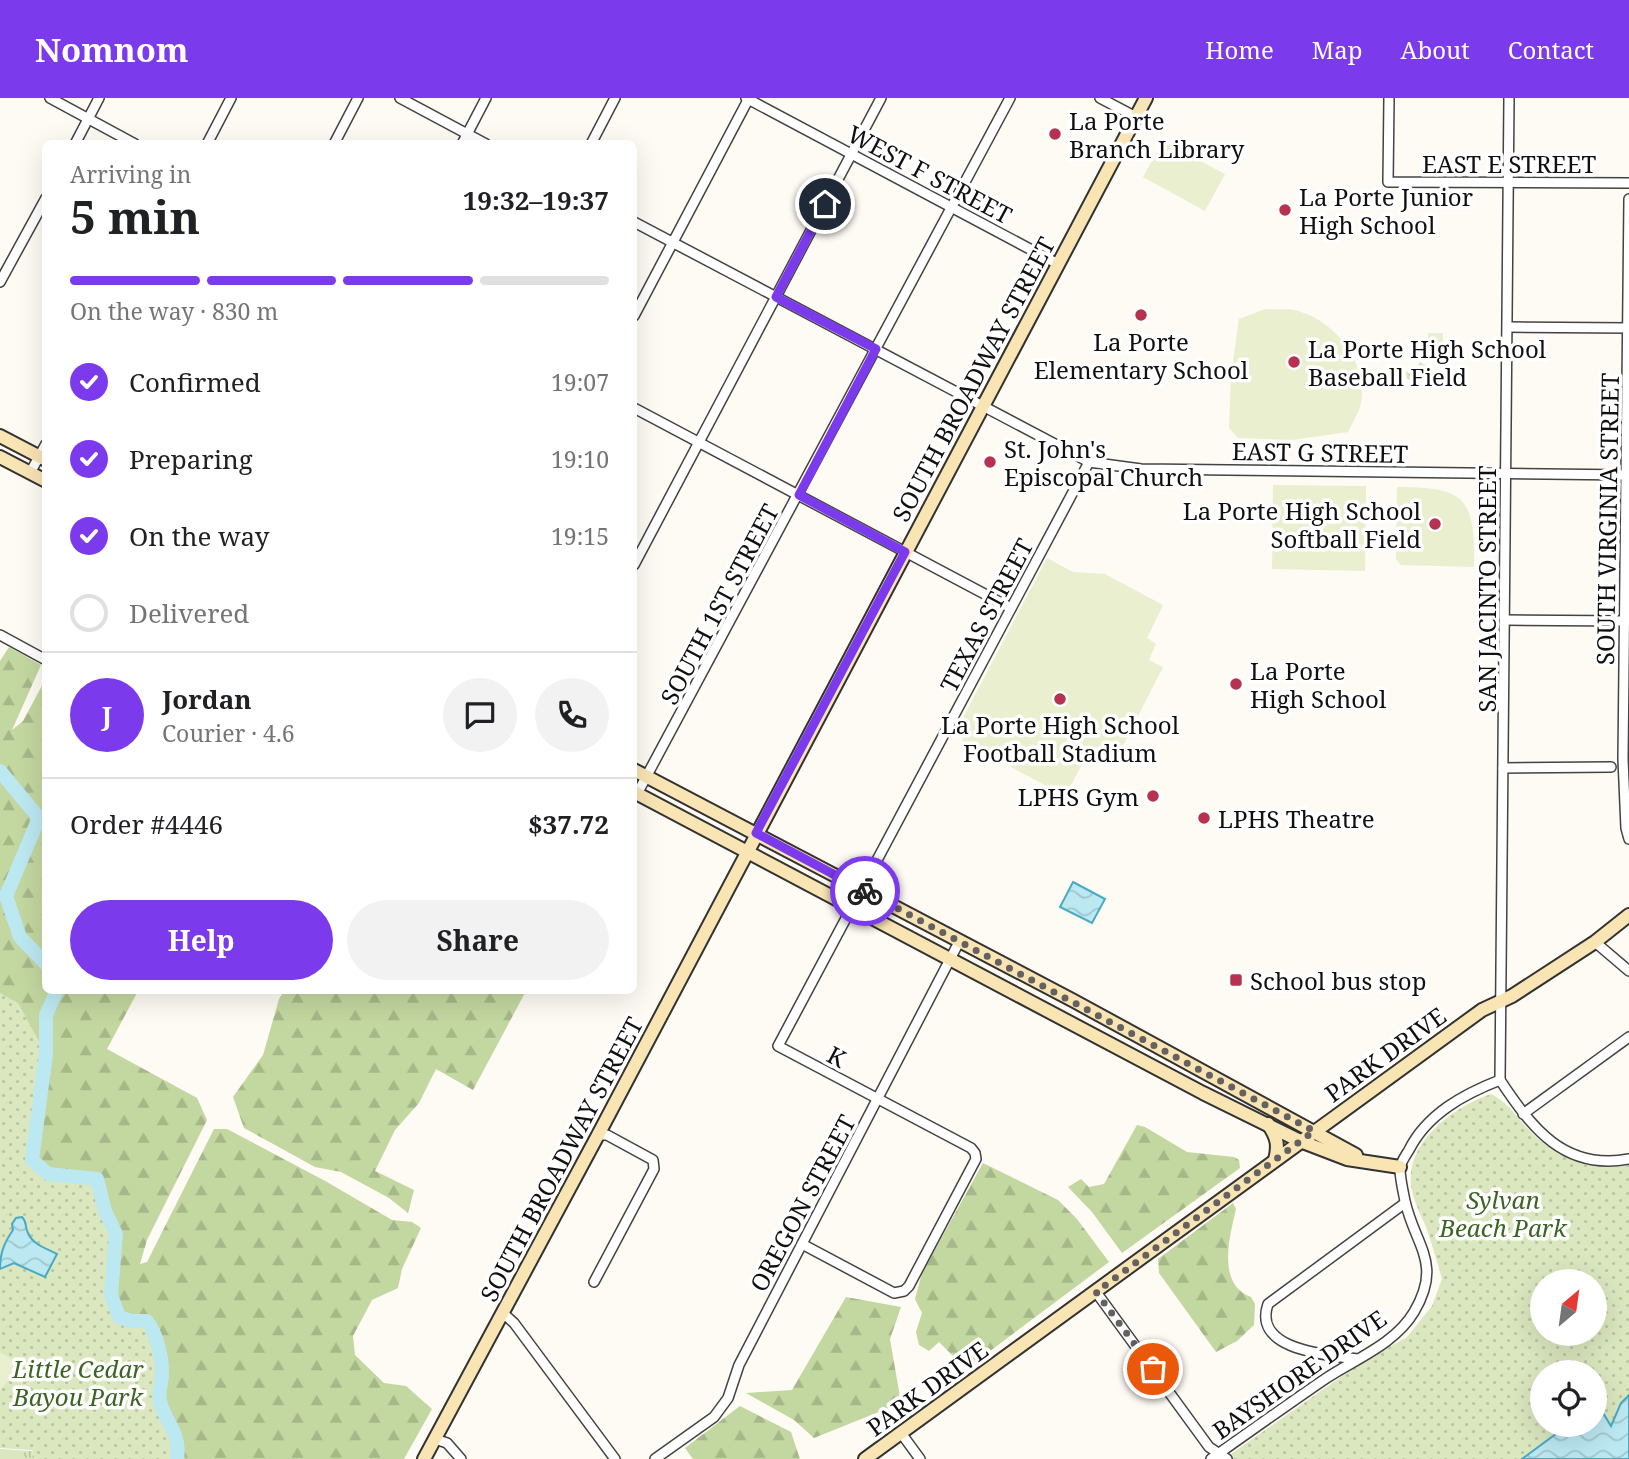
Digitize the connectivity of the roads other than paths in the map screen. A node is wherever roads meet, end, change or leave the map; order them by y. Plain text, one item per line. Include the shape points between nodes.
1 (50, 98) edge
2 (99, 98) edge
3 (231, 98) edge
4 (358, 98) edge
5 (400, 98) edge
6 (486, 98) edge
7 (615, 98) edge
8 (748, 98) edge
9 (881, 98) edge
10 (1010, 98) edge
11 (1100, 98) edge
12 (1146, 98) edge
13 (1389, 98) edge
14 (1509, 98) edge
15 (1136, 117) junction
16 (88, 119) junction
17 (467, 134) junction
18 (77, 140) edge
19 (127, 140) edge
20 (209, 140) edge
21 (336, 140) edge
22 (464, 140) edge
23 (478, 140) edge
24 (593, 140) edge
25 (851, 154) junction
26 (1508, 182) junction
27 (1629, 183) edge
28 (1629, 199) edge
29 (42, 205) edge
30 (952, 208) junction
31 (637, 224) edge
32 (672, 242) junction
33 (1058, 264) junction
34 (0, 282) edge
35 (776, 297) junction
36 (637, 310) edge
37 (1508, 327) junction
38 (1629, 328) edge
39 (876, 349) junction
40 (983, 406) junction
41 (637, 410) edge
42 (0, 436) edge
43 (699, 442) junction
44 (0, 457) edge
45 (42, 458) edge
46 (1089, 461) junction
47 (30, 473) junction
48 (1506, 473) junction
49 (1628, 475) edge
50 (42, 479) edge
51 (799, 495) junction
52 (905, 552) junction
53 (637, 559) edge
54 (1011, 608) junction
55 (1506, 620) junction
56 (1628, 621) edge
57 (0, 635) edge
58 (42, 658) edge
59 (1626, 758) edge
60 (1611, 767) dead end
61 (1503, 768) junction
62 (637, 772) edge
63 (648, 777) junction
64 (637, 791) edge
65 (637, 794) edge
66 (698, 803) junction
67 (689, 821) junction
68 (756, 833) junction
69 (1629, 839) edge
70 (747, 851) junction
71 (862, 890) junction
72 (853, 908) junction
73 (1629, 915) edge
74 (959, 942) junction
75 (1595, 942) junction
76 (951, 960) junction
77 (1629, 971) edge
78 (1501, 1001) junction
79 (1073, 1002) junction
80 (1063, 1019) junction
81 (1629, 1037) edge
82 (778, 1046) joint
83 (1500, 1080) junction
84 (878, 1099) junction
85 (1523, 1115) junction
86 (1334, 1117) junction
87 (1268, 1124) junction
88 (1314, 1131) junction
89 (598, 1135) junction
90 (1300, 1141) junction
91 (1338, 1146) junction
92 (1629, 1159) edge
93 (1275, 1160) junction
94 (1366, 1161) junction
95 (1400, 1167) junction
96 (1405, 1203) junction
97 (802, 1244) junction
98 (594, 1282) dead end
99 (1096, 1292) junction
100 (503, 1313) junction
101 (1357, 1359) junction
102 (901, 1433) junction
103 (435, 1438) junction
104 (1223, 1456) edge
105 (424, 1459) edge
106 (461, 1459) edge
107 (615, 1459) edge
108 (655, 1459) edge
109 (865, 1459) edge
110 (920, 1459) edge
111 (1211, 1459) edge

1 - 16 street
2 - 16 street
3 - 20 street
4 - 21 street
5 - 17 street
6 - 17 street
7 - 24 street
8 - 25 street, WEST F STREET
8 - 32 street
9 - 25 street
10 - 30 street, SOUTH 1ST STREET
11 - 15 street
12 - 15 street, SOUTH BROADWAY STREET
13 - 26 street, EAST E STREET via 1388,182
14 - 26 street, SAN JACINTO STREET
15 - 33 street, SOUTH BROADWAY STREET
16 - 18 street
16 - 19 street
17 - 22 street
17 - 23 street
25 - 30 street, WEST F STREET
25 - 35 street
26 - 27 street, EAST E STREET
26 - 37 street, SAN JACINTO STREET
28 - 38 street, SOUTH VIRGINIA STREET
29 - 34 street
30 - 33 street, WEST F STREET
30 - 39 street, SOUTH 1ST STREET
31 - 32 street, EAST G STREET
32 - 35 street, EAST G STREET
32 - 36 street
33 - 40 street, SOUTH BROADWAY STREET
35 - 39 street, EAST G STREET
35 - 43 street
37 - 38 street
37 - 48 street, SAN JACINTO STREET
38 - 49 street, SOUTH VIRGINIA STREET
39 - 40 street, EAST G STREET
39 - 51 street, SOUTH 1ST STREET
40 - 46 street, EAST G STREET
40 - 52 street, SOUTH BROADWAY STREET
41 - 43 street
42 - 45 street
43 - 51 street
43 - 53 street
44 - 47 street
45 - 47 street
46 - 48 street, EAST G STREET via 1141,469
46 - 54 street, TEXAS STREET
47 - 50 street
48 - 49 street, EAST G STREET
48 - 55 street, SAN JACINTO STREET
49 - 56 street, SOUTH VIRGINIA STREET
51 - 52 street
51 - 63 street, SOUTH 1ST STREET
52 - 54 street
52 - 68 street, SOUTH BROADWAY STREET
54 - 71 street, TEXAS STREET
55 - 56 street
55 - 61 street, SAN JACINTO STREET
56 - 59 street, SOUTH VIRGINIA STREET
57 - 58 street
59 - 69 street, SOUTH VIRGINIA STREET
60 - 61 street
61 - 78 street, SAN JACINTO STREET
62 - 63 street
63 - 64 street, SOUTH 1ST STREET
63 - 66 street
65 - 67 street
66 - 67 street
66 - 68 street
67 - 70 street
68 - 70 street, SOUTH BROADWAY STREET
68 - 71 street
70 - 72 street
70 - 89 street, SOUTH BROADWAY STREET
71 - 72 street, TEXAS STREET
71 - 74 street
72 - 76 street
72 - 82 street, TEXAS STREET
73 - 75 street, PARK DRIVE
74 - 76 street, OREGON STREET
74 - 79 street
75 - 77 street
75 - 78 street, PARK DRIVE
76 - 80 street
76 - 84 street, OREGON STREET
78 - 83 street, SAN JACINTO STREET
78 - 86 street, PARK DRIVE via 1486,1007
79 - 80 street
79 - 88 street
80 - 87 street
81 - 85 street
82 - 84 street, K
83 - 85 street
83 - 95 street via 1430,1120
84 - 97 street, OREGON STREET
84 - 97 street, K via 971,1148 976,1159 904,1291 894,1293
85 - 92 street via 1545,1137 1572,1154 1600,1161
86 - 88 street, PARK DRIVE
86 - 91 street via 1331,1131
87 - 90 street
87 - 93 street via 1276,1139
88 - 90 street, PARK DRIVE
88 - 91 street
89 - 98 street via 607,1135 653,1160 654,1169
89 - 100 street, SOUTH BROADWAY STREET
90 - 93 street, PARK DRIVE
90 - 94 street
91 - 94 street
93 - 99 street, PARK DRIVE
94 - 95 street
95 - 96 street, BAYSHORE DRIVE
96 - 101 street, BAYSHORE DRIVE via 1426,1262 1424,1290 1406,1323
96 - 101 street via 1268,1304 1264,1316 1280,1340 1294,1347
97 - 108 street, OREGON STREET via 739,1365 728,1398 714,1417
99 - 102 street, PARK DRIVE
99 - 104 street via 1209,1447
100 - 103 street, SOUTH BROADWAY STREET
100 - 107 street
101 - 104 street, BAYSHORE DRIVE
102 - 109 street, PARK DRIVE
102 - 110 street
103 - 105 street, SOUTH BROADWAY STREET
103 - 106 street via 447,1443
104 - 111 street, BAYSHORE DRIVE

